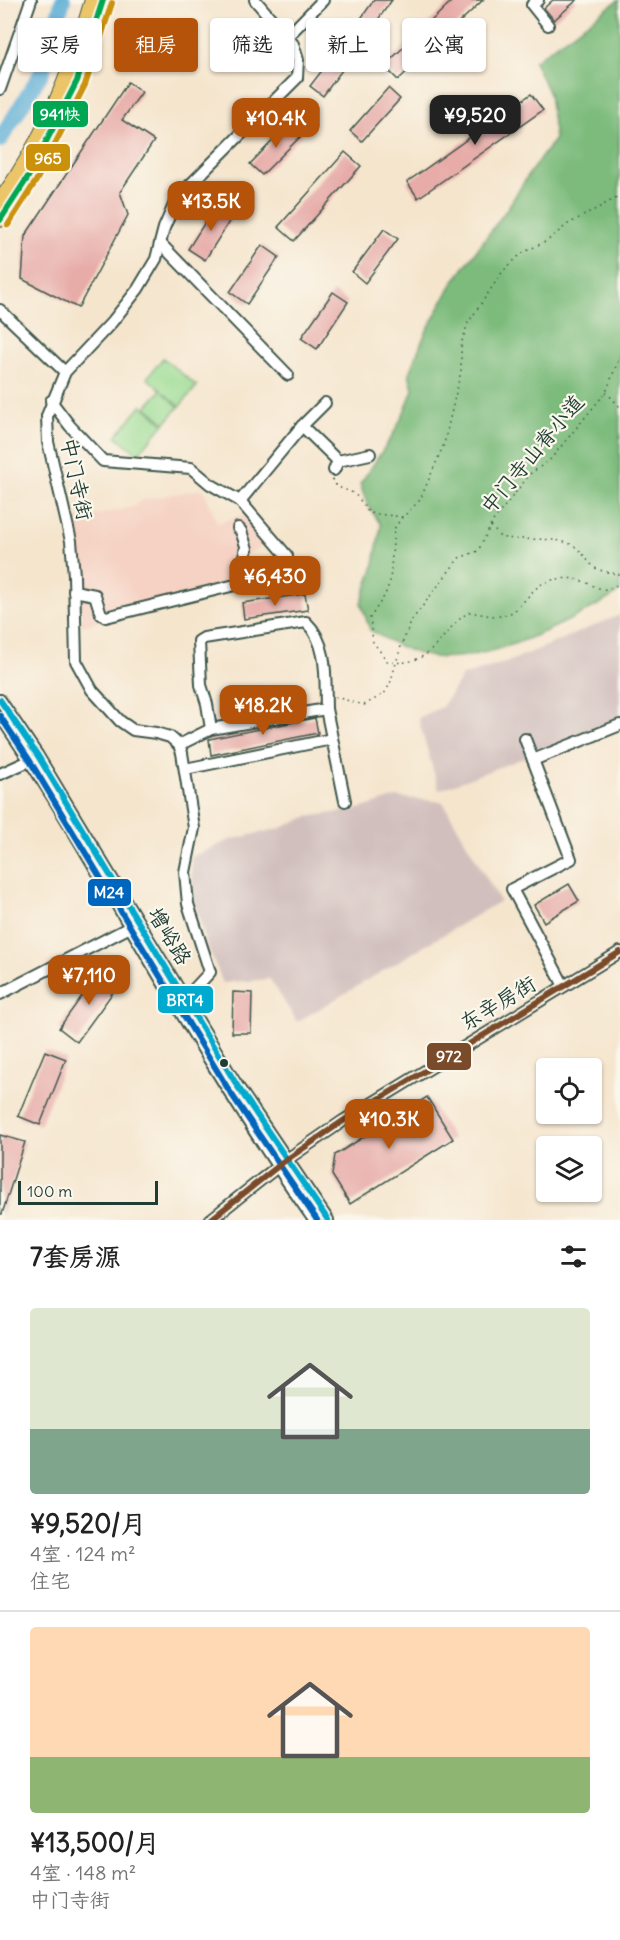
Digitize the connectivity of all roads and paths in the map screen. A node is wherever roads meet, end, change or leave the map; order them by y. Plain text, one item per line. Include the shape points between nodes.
1 (31, 0) edge
2 (92, 0) edge
3 (103, 0) edge
4 (255, 0) edge
5 (323, 0) edge
6 (538, 0) edge
7 (271, 18) edge
8 (548, 26) dead end
9 (294, 30) edge
10 (294, 47) edge
11 (0, 90) edge
12 (620, 196) edge
13 (0, 201) edge
14 (0, 220) edge
15 (160, 243) junction
16 (0, 310) edge
17 (620, 356) edge
18 (65, 372) junction
19 (288, 375) dead end
20 (606, 392) junction
21 (51, 401) junction
22 (325, 402) dead end
23 (620, 407) edge
24 (302, 426) junction
25 (370, 454) dead end
26 (336, 465) junction
27 (240, 501) junction
28 (403, 517) junction
29 (490, 525) junction
30 (238, 528) dead end
31 (287, 556) dead end
32 (620, 575) edge
33 (620, 582) edge
34 (74, 591) junction
35 (396, 663) junction
36 (326, 696) junction
37 (0, 700) edge
38 (326, 709) junction
39 (0, 716) edge
40 (620, 725) edge
41 (211, 729) junction
42 (332, 739) junction
43 (525, 739) dead end
44 (179, 745) junction
45 (533, 760) junction
46 (29, 761) junction
47 (185, 769) junction
48 (0, 774) edge
49 (345, 801) dead end
50 (130, 927) junction
51 (620, 952) edge
52 (564, 986) junction
53 (0, 994) edge
54 (185, 999) junction
55 (286, 1160) junction
56 (277, 1167) junction
57 (210, 1220) edge
58 (314, 1220) edge
59 (328, 1220) edge

1 - 11 street
2 - 13 main road via 65,81 33,147
3 - 14 main road via 77,81 28,177
4 - 7 street, 中门寺街
5 - 9 street
6 - 8 street via 532,5
10 - 15 street, 中门寺街 via 297,78 177,198
12 - 28 path via 522,253 503,271 468,323 444,444 420,500
15 - 18 street, 中门寺街 via 156,259 138,289
15 - 19 street
16 - 18 street
17 - 20 path, 中门寺山脊小道
18 - 21 street, 中门寺街
20 - 23 path
20 - 29 path, 中门寺山脊小道 via 549,461 531,472
21 - 27 street via 103,461 191,468
21 - 34 street, 中门寺街 via 48,442 71,541
22 - 24 street
24 - 26 street
24 - 27 street
25 - 26 street
26 - 28 path via 330,475 335,485 353,493 369,513
27 - 31 street
28 - 35 path via 394,529 390,581 370,618 373,642 388,662
29 - 32 path via 500,537 575,546 596,569
29 - 35 path, 中门寺山脊小道 via 478,551 459,558 412,620
30 - 34 street via 247,549 251,575 247,582 106,617 101,614 95,595
33 - 35 path via 602,590 582,581 548,581 532,590 516,610 496,616 469,612 459,618 434,649 419,659
34 - 44 street, 中门寺街 via 76,661 92,690 120,722 133,730 170,737
35 - 36 path, 中门寺山脊小道 via 384,694 364,705
36 - 38 street
36 - 41 street via 322,649 306,622 204,638 199,641 201,685
37 - 54 street, 增峪路
38 - 41 street
38 - 42 street
39 - 46 street, 增峪路
40 - 45 street
41 - 44 street
42 - 47 street
42 - 49 street
43 - 45 street
44 - 47 street
45 - 52 street via 572,859 512,889
46 - 48 street
46 - 50 street, 增峪路
47 - 54 street via 194,828 185,872 188,904 210,972
50 - 53 street
50 - 56 street, 增峪路
51 - 52 street, 东辛房街
52 - 55 street, 东辛房街 via 393,1089
54 - 55 street, 增峪路
55 - 56 street, 东辛房街
55 - 59 street, 增峪路
56 - 57 street, 东辛房街
56 - 58 street, 增峪路

